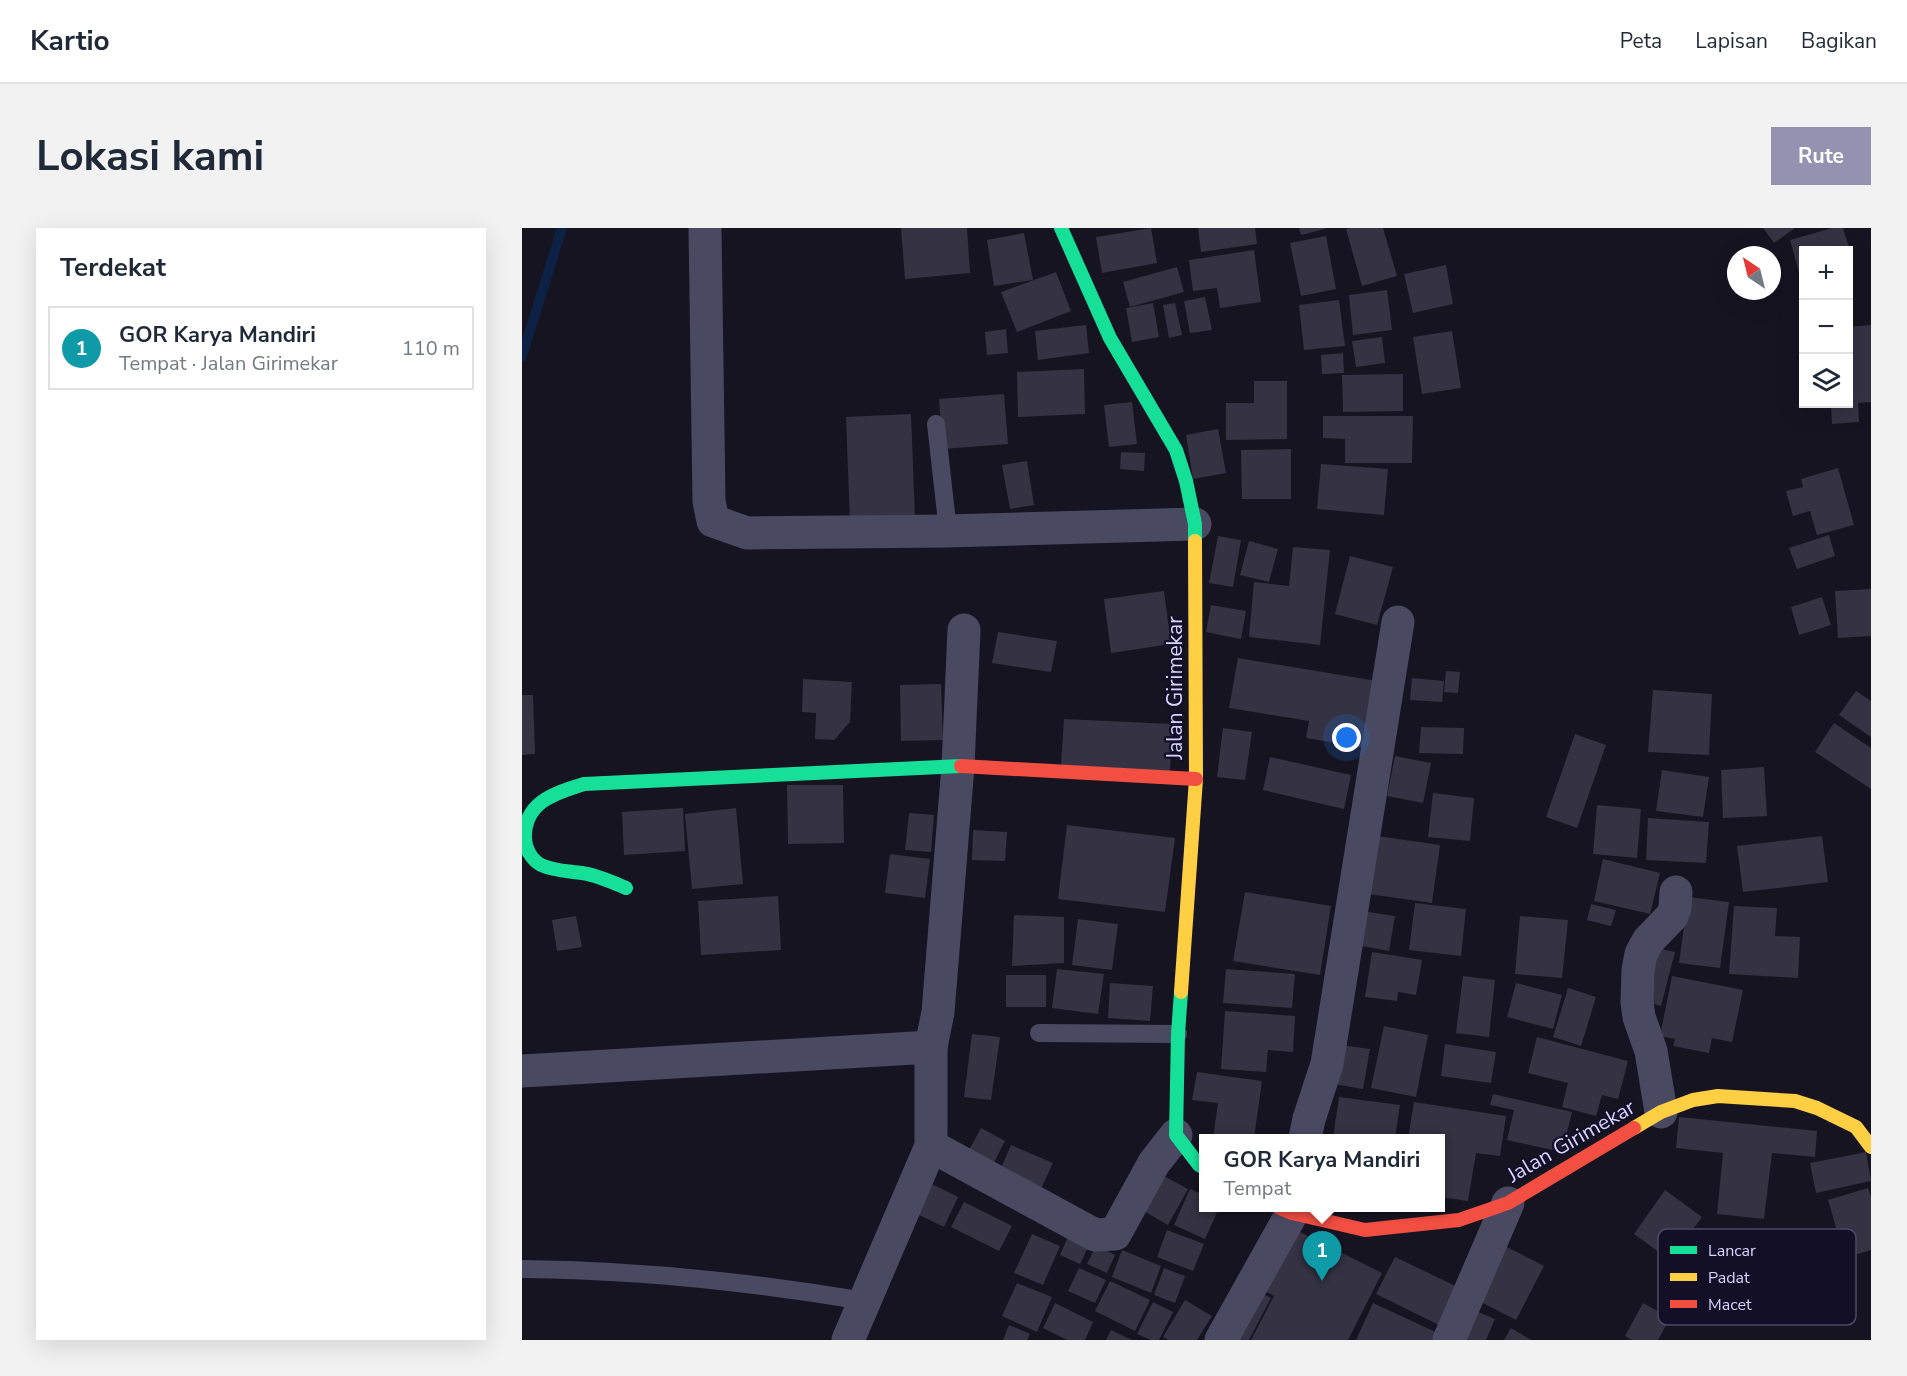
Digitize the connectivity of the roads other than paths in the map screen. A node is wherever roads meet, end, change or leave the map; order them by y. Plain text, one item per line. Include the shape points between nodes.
1 (705, 228) edge
2 (1061, 228) edge
3 (936, 424) dead end
4 (1194, 524) junction
5 (948, 531) junction
6 (1398, 622) dead end
7 (964, 630) dead end
8 (958, 766) junction
9 (1196, 779) junction
10 (626, 888) dead end
11 (1676, 892) dead end
12 (1039, 1033) dead end
13 (1178, 1034) junction
14 (932, 1047) junction
15 (522, 1071) edge
16 (1661, 1112) junction
17 (1306, 1134) edge
18 (1176, 1136) junction
19 (931, 1146) junction
20 (1871, 1147) edge
21 (1199, 1166) edge
22 (1508, 1203) junction
23 (1286, 1212) edge
24 (1299, 1212) edge
25 (522, 1269) edge
26 (864, 1301) junction
27 (848, 1340) edge
28 (1221, 1340) edge
29 (1449, 1340) edge

1 - 5 street via 709,501 713,520 747,533
2 - 4 street, Jalan Girimekar via 1110,338 1176,450
3 - 5 lane
4 - 5 street
4 - 9 street, Jalan Girimekar
6 - 17 street via 1327,1064
7 - 8 street
8 - 9 street
8 - 10 street via 584,784 546,796 533,805 523,830 525,845 540,865 603,878
8 - 14 street
9 - 13 street, Jalan Girimekar
11 - 16 street via 1672,916 1648,941 1638,970 1636,1002 1651,1051
12 - 13 lane
13 - 18 street, Jalan Girimekar
14 - 15 street
14 - 19 street
16 - 20 street, Jalan Girimekar via 1718,1096 1795,1101 1856,1127
16 - 22 street, Jalan Girimekar
18 - 19 street via 1154,1163 1115,1234 1095,1235
18 - 21 street
19 - 26 street
22 - 24 street, Jalan Girimekar via 1459,1220 1365,1230
22 - 29 street
23 - 28 street
25 - 26 lane via 645,1272
26 - 27 street

